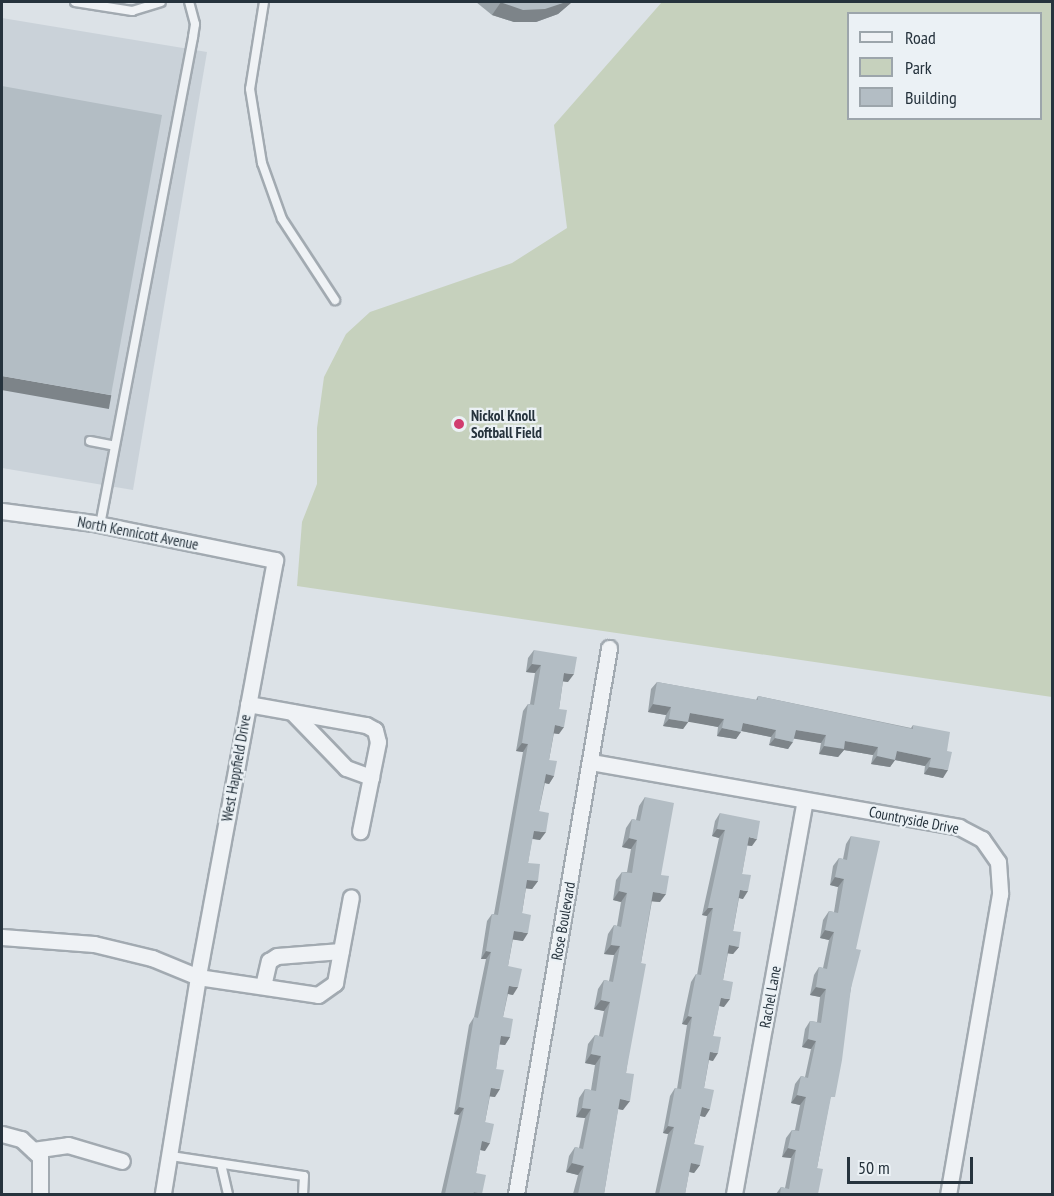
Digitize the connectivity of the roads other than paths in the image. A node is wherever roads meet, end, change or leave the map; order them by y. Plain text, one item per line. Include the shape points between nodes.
1 (75, 2) edge
2 (161, 2) edge
3 (189, 2) edge
4 (264, 2) edge
5 (335, 300) dead end
6 (90, 441) dead end
7 (115, 446) junction
8 (2, 511) edge
9 (100, 525) junction
10 (275, 560) joint
11 (609, 648) dead end
12 (248, 704) junction
13 (292, 712) junction
14 (591, 762) junction
15 (371, 777) junction
16 (805, 800) junction
17 (360, 831) dead end
18 (351, 897) dead end
19 (2, 937) edge
20 (341, 951) junction
21 (198, 977) junction
22 (263, 986) junction
23 (2, 1134) edge
24 (33, 1150) junction
25 (171, 1156) junction
26 (122, 1161) dead end
27 (221, 1164) junction
28 (40, 1194) edge
29 (164, 1194) edge
30 (228, 1194) edge
31 (303, 1194) edge
32 (516, 1194) edge
33 (734, 1194) edge
34 (948, 1194) edge

1 - 2 lane via 132,11
3 - 7 lane via 195,24 193,38
4 - 5 lane via 250,89 262,163 282,219
6 - 7 lane
7 - 9 lane
8 - 9 street, North Kennicott Avenue
9 - 10 street, North Kennicott Avenue
10 - 12 street, West Happfield Drive
11 - 14 street, Rose Boulevard
12 - 13 street
12 - 21 street, West Happfield Drive
13 - 15 street via 346,768
13 - 15 street via 375,730 378,742
14 - 16 street, Countryside Drive
14 - 32 street, Rose Boulevard
15 - 17 street
16 - 33 street, Rachel Lane
16 - 34 street, Countryside Drive via 959,827 982,838 998,862 1000,894
18 - 20 street
19 - 21 street via 46,937 94,944 152,958
20 - 22 street via 277,956 269,961
20 - 22 street via 335,983 327,992
21 - 22 street
21 - 25 street, West Happfield Drive
23 - 24 street via 21,1138
24 - 26 street via 68,1145
24 - 28 street via 40,1157
25 - 27 lane
25 - 29 street, West Happfield Drive
27 - 30 lane
27 - 31 lane via 304,1176

